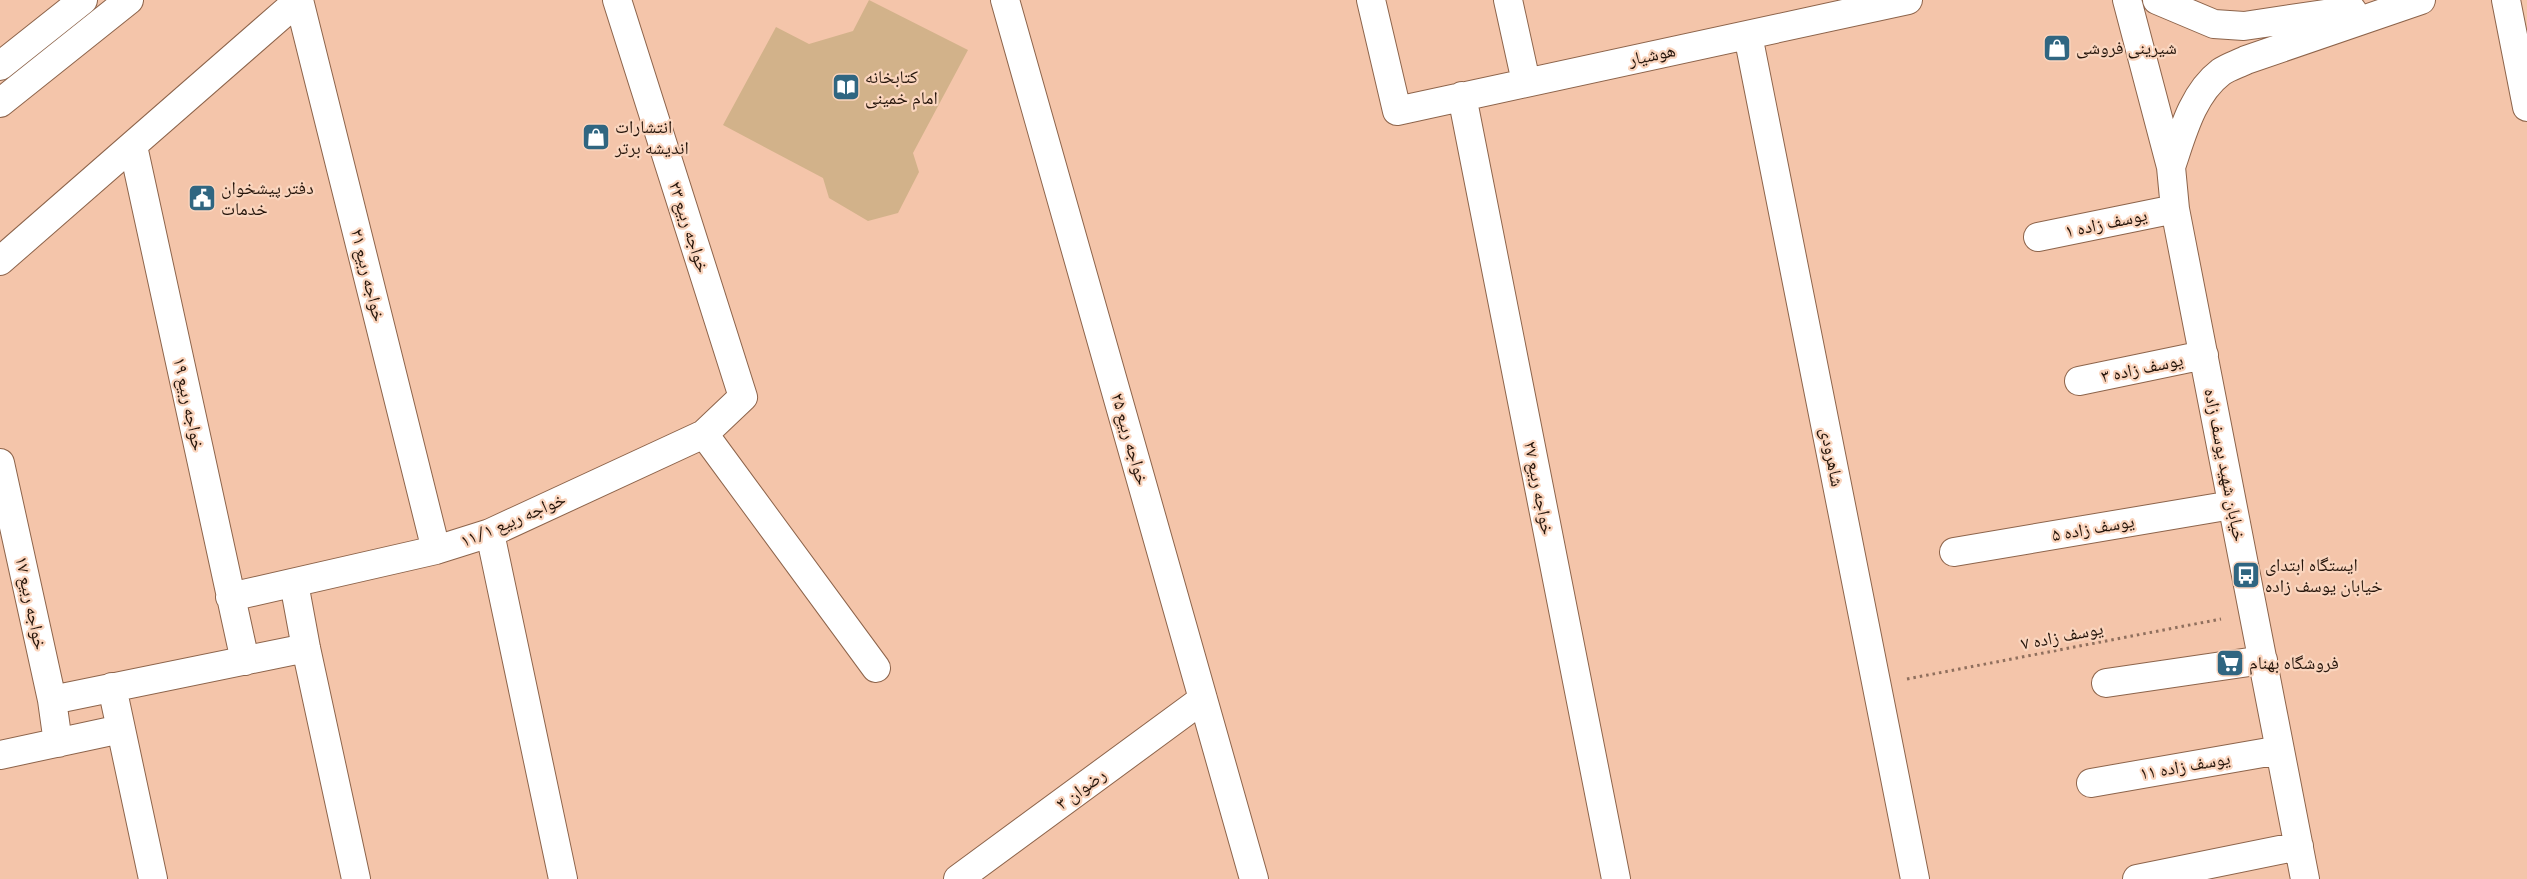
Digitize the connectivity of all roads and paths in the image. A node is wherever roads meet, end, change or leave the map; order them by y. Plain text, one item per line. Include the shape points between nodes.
1 (83, 0) edge
2 (129, 0) edge
3 (299, 0) edge
4 (617, 0) edge
5 (1005, 0) edge
6 (1371, 0) edge
7 (1508, 0) edge
8 (1908, 0) edge
9 (2126, 0) edge
10 (2158, 0) edge
11 (2421, 0) edge
12 (2506, 0) edge
13 (1748, 34) junction
14 (0, 66) edge
15 (1526, 82) junction
16 (1462, 96) junction
17 (0, 103) edge
18 (2527, 107) edge
19 (133, 146) junction
20 (2170, 167) junction
21 (2175, 209) junction
22 (2038, 237) dead end
23 (0, 261) edge
24 (2204, 355) junction
25 (2080, 381) dead end
26 (743, 397) joint
27 (704, 434) junction
28 (0, 463) edge
29 (2232, 505) junction
30 (490, 533) junction
31 (436, 550) junction
32 (1954, 552) dead end
33 (294, 583) junction
34 (230, 597) junction
35 (2253, 613) junction
36 (306, 648) junction
37 (2263, 660) junction
38 (244, 662) junction
39 (876, 668) dead end
40 (2106, 683) dead end
41 (1876, 685) junction
42 (112, 687) junction
43 (1203, 699) junction
44 (52, 700) junction
45 (121, 729) junction
46 (58, 743) junction
47 (2280, 750) junction
48 (0, 755) edge
49 (2091, 783) dead end
50 (2299, 846) junction
51 (153, 879) edge
52 (356, 879) edge
53 (563, 879) edge
54 (958, 879) edge
55 (1254, 879) edge
56 (1616, 879) edge
57 (1915, 879) edge
58 (2137, 879) edge
59 (2305, 879) edge

1 - 14 street
2 - 17 street
3 - 19 street
3 - 31 street, خواجه ربیع ۲۱
4 - 26 street, خواجه ربیع ۲۳
5 - 43 street, خواجه ربیع ۲۵
6 - 16 street, هوشیار via 1397,111
7 - 15 street
8 - 13 street, هوشیار
9 - 20 street, خیابان شهید یوسف زاده
10 - 11 street via 2214,24 2244,26
11 - 20 street via 2246,60 2221,72 2188,117
12 - 18 street
13 - 15 street, هوشیار
13 - 41 street, شاهرودی
15 - 16 street, هوشیار
16 - 56 street, خواجه ربیع ۲۷
19 - 23 street
19 - 34 street, خواجه ربیع ۱۹
20 - 21 street, خیابان شهید یوسف زاده
21 - 22 street, یوسف زاده ۱
21 - 24 street, خیابان شهید یوسف زاده
24 - 25 street, یوسف زاده ۳
24 - 29 street, خیابان شهید یوسف زاده
26 - 27 street, خواجه ربیع ۱۱/۱
27 - 30 street, خواجه ربیع ۱۱/۱
27 - 39 street
28 - 44 street, خواجه ربیع ۱۷
29 - 32 street, یوسف زاده ۵
29 - 35 street, خیابان شهید یوسف زاده
30 - 31 street, خواجه ربیع ۱۱/۱
30 - 53 street
31 - 33 street, خواجه ربیع ۱۱/۱
33 - 34 street, خواجه ربیع ۱۱/۱
33 - 36 street
34 - 38 street, خواجه ربیع ۱۹
35 - 37 street, خیابان شهید یوسف زاده
35 - 41 path, یوسف زاده ۷
36 - 38 street
36 - 52 street
37 - 40 street
37 - 47 street, خیابان شهید یوسف زاده
38 - 42 street
41 - 57 street, شاهرودی
42 - 44 street
42 - 45 street
43 - 54 street, رضوان ۳
43 - 55 street, خواجه ربیع ۲۵
44 - 46 street, خواجه ربیع ۱۷
45 - 46 street
45 - 51 street
46 - 48 street
47 - 49 street, یوسف زاده ۱۱
47 - 50 street, خیابان شهید یوسف زاده
50 - 58 street
50 - 59 street, خیابان شهید یوسف زاده

